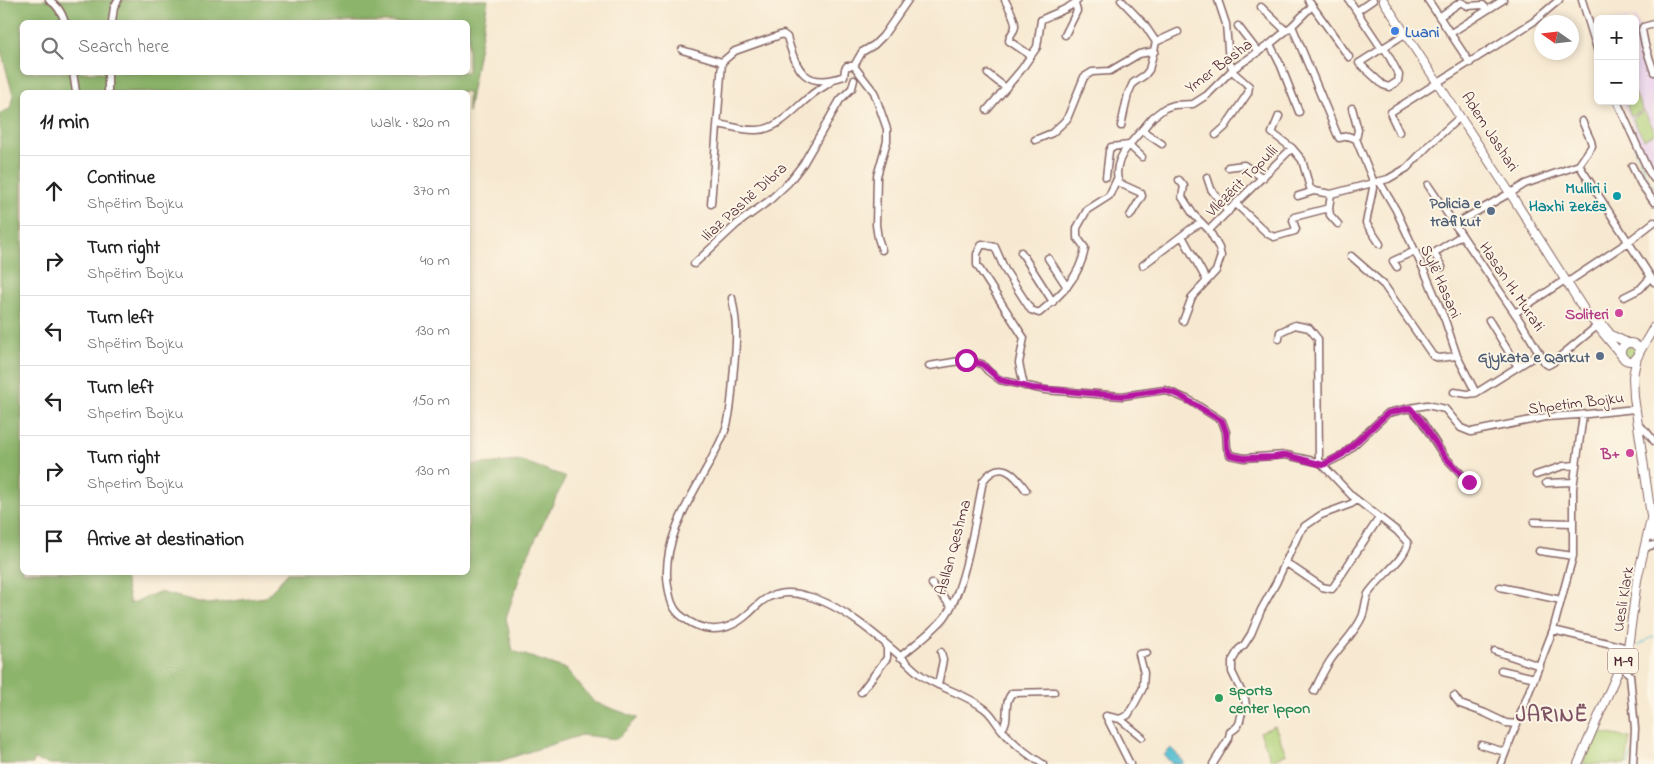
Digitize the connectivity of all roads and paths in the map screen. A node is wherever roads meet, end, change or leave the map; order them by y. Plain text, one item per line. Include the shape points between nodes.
1 (49, 0) edge
2 (118, 0) edge
3 (908, 0) edge
4 (1004, 0) edge
5 (1120, 0) edge
6 (1218, 0) edge
7 (1350, 0) edge
8 (1373, 0) edge
9 (1382, 0) edge
10 (1389, 0) edge
11 (1428, 0) edge
12 (1503, 0) edge
13 (1559, 0) edge
14 (1582, 0) edge
15 (1076, 2) edge
16 (1310, 3) edge
17 (1262, 7) dead end
18 (1487, 9) junction
19 (1357, 11) junction
20 (1439, 17) junction
21 (64, 20) edge
22 (112, 20) edge
23 (1654, 24) edge
24 (1238, 26) dead end
25 (1292, 26) junction
26 (1286, 31) junction
27 (1178, 32) dead end
28 (1405, 34) junction
29 (1451, 34) junction
30 (1065, 35) dead end
31 (1594, 39) edge
32 (1156, 42) junction
33 (1270, 44) junction
34 (1383, 48) junction
35 (682, 50) dead end
36 (1155, 51) junction
37 (1258, 52) junction
38 (1030, 55) junction
39 (1349, 57) dead end
40 (722, 62) junction
41 (1470, 63) junction
42 (854, 66) junction
43 (1232, 70) junction
44 (859, 72) junction
45 (1654, 72) edge
46 (988, 74) dead end
47 (73, 75) edge
48 (108, 75) edge
49 (844, 76) junction
50 (834, 79) junction
51 (854, 80) junction
52 (1439, 81) junction
53 (1006, 88) junction
54 (76, 90) edge
55 (108, 90) edge
56 (1619, 105) edge
57 (1352, 108) dead end
58 (988, 110) dead end
59 (1299, 112) dead end
60 (1279, 116) dead end
61 (1460, 117) junction
62 (1582, 120) dead end
63 (718, 124) junction
64 (1121, 126) dead end
65 (1142, 131) junction
66 (1399, 132) dead end
67 (1216, 135) dead end
68 (1356, 139) junction
69 (1035, 140) dead end
70 (1162, 144) dead end
71 (1129, 146) junction
72 (1292, 148) junction
73 (1142, 157) dead end
74 (1579, 165) junction
75 (1632, 166) dead end
76 (1228, 167) dead end
77 (1106, 177) dead end
78 (1207, 177) dead end
79 (1263, 178) junction
80 (1117, 179) junction
81 (1654, 179) edge
82 (1180, 180) dead end
83 (1376, 182) junction
84 (1428, 185) dead end
85 (1314, 191) junction
86 (1512, 192) junction
87 (1331, 194) junction
88 (1298, 196) dead end
89 (1654, 202) edge
90 (711, 204) dead end
91 (1236, 204) junction
92 (1329, 208) junction
93 (1228, 212) junction
94 (1130, 216) dead end
95 (1654, 222) edge
96 (1202, 223) junction
97 (1338, 224) dead end
98 (1455, 224) junction
99 (1209, 230) junction
100 (1462, 235) junction
101 (1182, 236) junction
102 (1628, 242) junction
103 (1380, 244) dead end
104 (882, 250) dead end
105 (1415, 251) junction
106 (1021, 252) dead end
107 (1350, 256) dead end
108 (1048, 258) dead end
109 (694, 264) dead end
110 (1143, 265) dead end
111 (1442, 267) dead end
112 (1397, 268) dead end
113 (1568, 280) junction
114 (1652, 280) edge
115 (1207, 281) junction
116 (1067, 287) junction
117 (1624, 297) dead end
118 (732, 298) dead end
119 (1053, 302) junction
120 (1515, 313) junction
121 (1489, 320) dead end
122 (1183, 321) dead end
123 (1597, 326) junction
124 (1654, 327) edge
125 (1648, 335) junction
126 (1278, 339) dead end
127 (1631, 344) junction
128 (1540, 353) junction
129 (1638, 355) junction
130 (1457, 356) junction
131 (1624, 358) junction
132 (929, 366) dead end
133 (1518, 367) junction
134 (1633, 376) junction
135 (1024, 386) junction
136 (1454, 392) dead end
137 (1476, 393) junction
138 (1410, 408) junction
139 (1635, 409) junction
140 (1583, 414) junction
141 (1638, 425) junction
142 (1654, 441) edge
143 (1322, 464) junction
144 (1576, 465) junction
145 (1536, 475) dead end
146 (1469, 482) dead end
147 (1574, 482) junction
148 (1546, 483) dead end
149 (1026, 490) dead end
150 (1357, 500) junction
151 (1379, 518) junction
152 (1651, 519) junction
153 (1534, 522) dead end
154 (1573, 523) junction
155 (1654, 537) edge
156 (1654, 546) edge
157 (1644, 550) junction
158 (1539, 551) dead end
159 (1573, 556) junction
160 (1285, 562) junction
161 (932, 584) dead end
162 (1500, 587) dead end
163 (1561, 600) junction
164 (951, 606) junction
165 (1553, 630) junction
166 (887, 646) junction
167 (1628, 648) junction
168 (1495, 651) dead end
169 (941, 652) dead end
170 (1147, 653) dead end
171 (900, 657) junction
172 (1540, 666) junction
173 (1621, 666) junction
174 (1502, 670) dead end
175 (1535, 678) junction
176 (938, 685) junction
177 (861, 692) dead end
178 (1054, 692) dead end
179 (1314, 692) dead end
180 (1454, 696) dead end
181 (1120, 719) junction
182 (1517, 724) junction
183 (1002, 729) junction
184 (1142, 737) dead end
185 (1481, 745) dead end
186 (1505, 752) junction
187 (1043, 764) edge
188 (1130, 764) edge
189 (1213, 764) edge
190 (1501, 764) edge
191 (1578, 764) edge
192 (1633, 764) edge

1 - 21 street via 55,3
2 - 22 street
3 - 42 street via 883,36 862,52
4 - 38 street via 1015,26 1009,36 1010,41
5 - 32 street via 1144,24
6 - 43 street via 1226,24
7 - 19 street
8 - 19 street
9 - 28 main road, Adem Jashari
10 - 52 main road, Adem Jashari
11 - 20 street
12 - 18 street
13 - 41 street via 1533,22
14 - 31 street
15 - 30 street via 1077,11
15 - 38 street via 1041,20 1036,47
16 - 25 street, Ymer Basha
16 - 39 street, Ymer Basha
17 - 26 street
18 - 20 street via 1483,5 1468,6 1461,2
18 - 29 street
19 - 34 street
20 - 29 street
23 - 45 street via 1642,30
24 - 37 street
25 - 26 street, Ymer Basha
25 - 68 street via 1339,138 1348,136
26 - 33 street, Ymer Basha
27 - 32 street
28 - 34 street
28 - 52 main road, Adem Jashari
29 - 41 street
32 - 36 street
33 - 37 street, Ymer Basha
33 - 59 street, Ymer Basha
34 - 34 street via 1399,74 1398,81 1389,87 1382,85 1359,63
35 - 40 street
36 - 64 street via 1145,75 1133,83 1128,94
36 - 69 street via 1139,54 1110,71 1092,72 1084,77 1067,119 1052,133
37 - 43 street, Ymer Basha
38 - 53 street
40 - 50 street via 735,51 782,34 787,37 800,71 821,82
40 - 63 street
41 - 52 street
42 - 44 street
42 - 49 street via 847,66
43 - 65 street, Ymer Basha via 1207,96 1193,104 1165,108
43 - 67 street via 1249,86 1248,93
44 - 51 street, Iliaz Pashë Dibra
44 - 104 street via 874,92 887,129 877,176 876,225
46 - 53 street
47 - 54 street
48 - 55 street
49 - 50 street
49 - 51 street
50 - 63 street via 769,128 757,130
51 - 109 street, Iliaz Pashë Dibra via 852,88 840,100 818,141 793,177
52 - 61 main road, Adem Jashari
52 - 66 street via 1391,112
52 - 86 main road, Adem Jashari
53 - 58 street
56 - 81 street
57 - 68 street, Sylë Hasani via 1358,130
60 - 72 street via 1272,133
61 - 83 street via 1407,168
61 - 86 main road, Adem Jashari
62 - 74 street via 1592,146
63 - 90 street
65 - 70 street
65 - 71 street, Ymer Basha
68 - 83 street, Sylë Hasani
71 - 73 street
71 - 77 street via 1111,147
71 - 80 street, Ymer Basha via 1121,156
72 - 79 street, Vllezërit Topulli
72 - 85 street via 1302,160 1310,188
74 - 86 street via 1525,184
74 - 102 street
75 - 89 street
76 - 79 street via 1244,165
78 - 93 street via 1211,189
79 - 91 street, Vllezërit Topulli
80 - 94 street via 1119,184 1141,193
80 - 116 street via 1109,196 1087,210 1077,228 1077,237 1085,248 1082,263
82 - 96 street, Vllezërit Topulli via 1184,186 1182,197
83 - 87 street
83 - 103 street via 1366,223
83 - 105 street, Sylë Hasani via 1396,210
84 - 98 street, Hasan H. Murati
85 - 87 street
85 - 88 street
86 - 98 street
86 - 113 main road, Adem Jashari
87 - 92 street
91 - 92 street via 1274,237 1296,230 1294,217
91 - 93 street, Vllezërit Topulli
92 - 97 street via 1330,215
93 - 99 street, Vllezërit Topulli
95 - 102 street
96 - 99 street, Vllezërit Topulli
96 - 101 street, Vllezërit Topulli
98 - 100 street, Hasan H. Murati
99 - 115 street, Vllezërit Topulli via 1221,256 1218,267
100 - 111 street, Hasan H. Murati via 1434,253
100 - 120 street, Hasan H. Murati
101 - 110 street, Vllezërit Topulli
101 - 115 street
102 - 113 street
102 - 114 street
105 - 112 street via 1393,261
105 - 130 street, Sylë Hasani via 1446,320
106 - 119 street
107 - 130 street via 1384,285 1433,356
108 - 116 street
113 - 120 street
113 - 123 main road, Adem Jashari
113 - 127 main road, Adem Jashari via 1611,335
114 - 117 street
115 - 122 street via 1192,297
116 - 119 street
118 - 166 street via 736,330 727,425 672,539 667,560 667,582 673,607 696,625 718,630 730,626 768,598 779,594 806,595 836,607
119 - 135 street via 1040,313 1031,310 1005,270 995,247 982,244 977,254 977,266 1024,338 1019,363
120 - 128 street, Hasan H. Murati
121 - 133 street
123 - 128 street via 1548,365
123 - 131 main road, Adem Jashari
124 - 125 main road, M-9
125 - 127 main road, M-9
125 - 129 main road, M-9
126 - 143 street via 1280,332 1295,326 1309,328 1318,339 1318,454
127 - 129 main road via 1638,348
127 - 131 main road via 1622,348
128 - 133 street
129 - 131 main road via 1634,360
129 - 134 main road, M-9
130 - 137 street, Sylë Hasani
131 - 134 main road, M-9
132 - 135 street via 966,360 982,364 1000,380
133 - 137 street
134 - 139 main road, M-9
135 - 143 street via 1122,396 1164,390 1189,400 1222,421 1230,455 1244,458 1286,455
136 - 137 street
138 - 140 street, Shpetim Bojku via 1427,405 1445,409 1461,428 1471,432 1546,416
138 - 143 street, Shpetim Bojku via 1388,413 1343,454
138 - 146 street via 1444,456
139 - 140 street, Shpetim Bojku
139 - 141 main road, M-9
140 - 144 street
141 - 142 street
141 - 152 main road, M-9
143 - 150 street
144 - 145 street
144 - 147 street
147 - 148 street
147 - 154 street
149 - 164 street, Asllan Qeshma via 1012,473 1003,469 993,471 983,480 968,554
150 - 151 street
150 - 160 street via 1321,515 1306,526 1299,533
151 - 160 street via 1332,589
151 - 179 street via 1405,538 1407,549 1367,596 1362,617 1330,662
152 - 155 main road
152 - 157 main road, Uesli Klark / M-9
153 - 154 street
154 - 159 street
156 - 157 street
157 - 167 main road, Uesli Klark / M-9 via 1636,580
158 - 159 street
159 - 163 street
160 - 189 street via 1251,634 1232,661 1232,672 1246,706 1240,723 1230,732
161 - 164 street
162 - 163 street
163 - 165 street
164 - 171 street, Asllan Qeshma via 943,619
165 - 167 street
165 - 172 street
166 - 171 street
166 - 177 street via 887,658
167 - 173 main road, Uesli Klark / M-9
168 - 172 street
169 - 176 street via 943,660
170 - 181 street via 1139,654 1144,673 1142,688 1128,715
171 - 176 street
172 - 175 street
173 - 191 main road, Uesli Klark / M-9
173 - 192 street via 1630,676 1635,729
174 - 175 street
175 - 182 street
176 - 183 street via 986,709
178 - 183 street via 1012,693 1007,700 1006,722
180 - 182 street via 1460,704 1506,723
181 - 184 street
181 - 188 street via 1106,716
182 - 186 street
183 - 187 street via 1023,751
185 - 186 street
186 - 190 street

